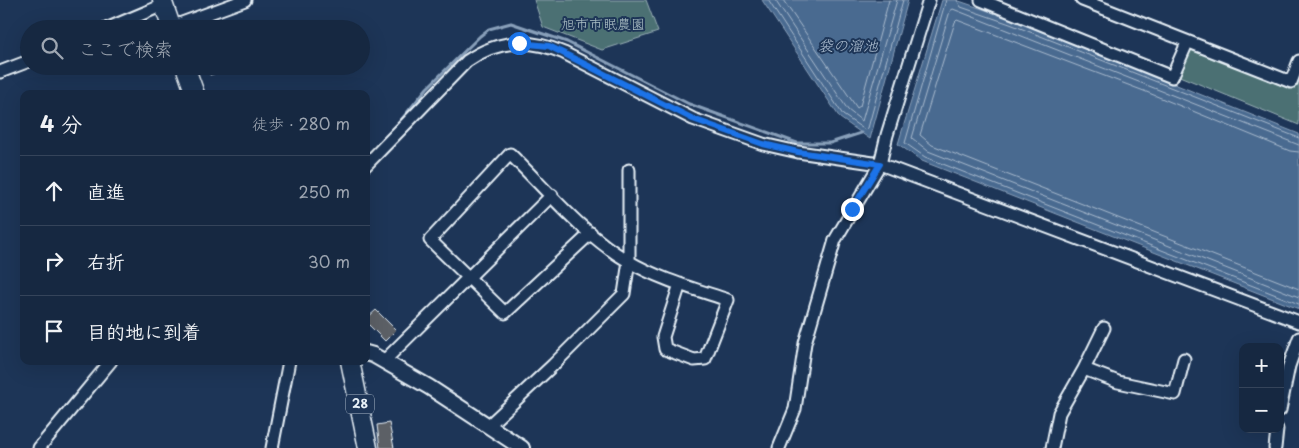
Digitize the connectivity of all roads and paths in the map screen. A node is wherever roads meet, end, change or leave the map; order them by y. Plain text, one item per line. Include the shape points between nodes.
1 (245, 0) edge
2 (929, 0) edge
3 (981, 0) edge
4 (1082, 0) edge
5 (162, 3) edge
6 (125, 20) edge
7 (169, 20) edge
8 (193, 20) edge
9 (1187, 43) junction
10 (20, 64) edge
11 (1298, 68) edge
12 (0, 72) edge
13 (188, 75) edge
14 (194, 90) edge
15 (370, 161) edge
16 (880, 164) junction
17 (629, 170) dead end
18 (552, 195) junction
19 (591, 233) junction
20 (629, 262) junction
21 (469, 276) junction
22 (680, 284) junction
23 (1299, 322) edge
24 (1104, 328) dead end
25 (1299, 338) edge
26 (370, 355) edge
27 (1184, 359) dead end
28 (384, 361) junction
29 (108, 365) edge
30 (288, 365) edge
31 (351, 365) edge
32 (1084, 369) junction
33 (1284, 390) edge
34 (488, 426) junction
35 (1277, 433) edge
36 (39, 448) edge
37 (272, 448) edge
38 (368, 448) edge
39 (522, 448) edge
40 (779, 448) edge
41 (1052, 448) edge
42 (1275, 448) edge

1 - 8 street
2 - 16 street
3 - 9 street via 1172,77
4 - 9 street
5 - 6 street
5 - 7 main road
9 - 11 street via 1291,82
10 - 12 street
13 - 14 main road
15 - 16 street via 467,62 495,46 519,43 549,46 693,119 763,144
16 - 23 street
16 - 40 street via 835,240 805,343 795,410
17 - 20 street
18 - 19 street
18 - 21 street
18 - 21 street via 510,154 430,240
19 - 20 street
19 - 21 street via 504,313
20 - 22 street
20 - 34 street via 624,294
21 - 28 street
22 - 22 street via 663,337 665,349 694,360 705,359 728,300
24 - 32 street
25 - 33 street
26 - 28 street
27 - 32 street via 1175,394 1118,382
28 - 34 street
29 - 36 street
30 - 37 street
31 - 38 main road, 28
32 - 41 street via 1059,413
34 - 39 street
35 - 42 street

